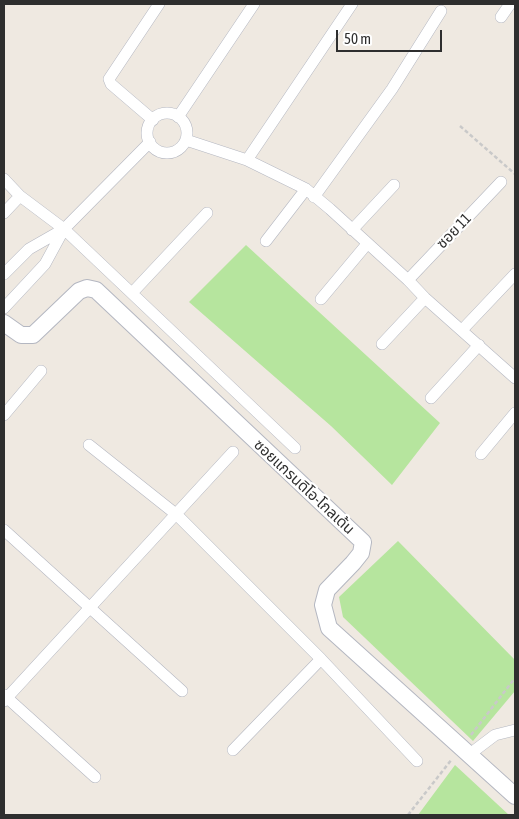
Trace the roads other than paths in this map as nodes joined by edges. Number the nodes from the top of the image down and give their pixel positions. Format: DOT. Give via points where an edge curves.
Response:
graph roads {
  1 [pos="159,4"];
  2 [pos="254,4"];
  3 [pos="352,4"];
  4 [pos="510,4"];
  5 [pos="441,11"];
  6 [pos="501,17"];
  7 [pos="178,117"];
  8 [pos="153,120"];
  9 [pos="186,140"];
  10 [pos="150,142"];
  11 [pos="247,160"];
  12 [pos="4,180"];
  13 [pos="501,182"];
  14 [pos="394,185"];
  15 [pos="310,193"];
  16 [pos="20,196"];
  17 [pos="4,213"];
  18 [pos="207,213"];
  19 [pos="64,229"];
  20 [pos="352,230"];
  21 [pos="266,241"];
  22 [pos="367,244"];
  23 [pos="4,274"];
  24 [pos="515,274"];
  25 [pos="408,280"];
  26 [pos="132,293"];
  27 [pos="425,298"];
  28 [pos="321,299"];
  29 [pos="4,308"];
  30 [pos="4,323"];
  31 [pos="462,330"];
  32 [pos="382,344"];
  33 [pos="479,345"];
  34 [pos="41,371"];
  35 [pos="515,378"];
  36 [pos="431,398"];
  37 [pos="515,413"];
  38 [pos="4,415"];
  39 [pos="89,445"];
  40 [pos="295,448"];
  41 [pos="233,452"];
  42 [pos="481,454"];
  43 [pos="177,515"];
  44 [pos="4,530"];
  45 [pos="89,608"];
  46 [pos="321,659"];
  47 [pos="182,691"];
  48 [pos="5,698"];
  49 [pos="515,730"];
  50 [pos="233,750"];
  51 [pos="470,754"];
  52 [pos="417,761"];
  53 [pos="95,777"];
  54 [pos="515,796"];
  1 -- 8 [label="street" via="109,79"];
  2 -- 7 [label="street"];
  3 -- 11 [label="street"];
  4 -- 6 [label="street"];
  5 -- 15 [label="street" via="392,89"];
  7 -- 8 [label="street" via="162,114"];
  7 -- 9 [label="street" via="185,124"];
  8 -- 10 [label="street" via="148,133"];
  9 -- 10 [label="street" via="180,148 168,153 156,149"];
  9 -- 11 [label="street"];
  10 -- 19 [label="street"];
  11 -- 15 [label="street"];
  12 -- 16 [label="street"];
  13 -- 25 [label="street, ซอย 11"];
  14 -- 20 [label="street"];
  15 -- 20 [label="street"];
  15 -- 21 [label="street"];
  16 -- 17 [label="street"];
  16 -- 19 [label="street"];
  18 -- 26 [label="street"];
  19 -- 23 [label="street" via="29,249"];
  19 -- 26 [label="street"];
  19 -- 29 [label="street" via="45,264"];
  20 -- 22 [label="street"];
  22 -- 25 [label="street"];
  22 -- 28 [label="street"];
  24 -- 31 [label="street"];
  25 -- 27 [label="street"];
  26 -- 40 [label="street"];
  27 -- 31 [label="street"];
  27 -- 32 [label="street"];
  30 -- 51 [label="street, ซอยแกรนดิโอ-โกลเด้น" via="21,335 33,336 79,291 87,288 96,290 362,542 361,553 327,590 323,605 329,628"];
  31 -- 33 [label="street"];
  33 -- 35 [label="street"];
  33 -- 36 [label="street"];
  34 -- 38 [label="street"];
  37 -- 42 [label="street"];
  39 -- 43 [label="street"];
  41 -- 43 [label="street"];
  43 -- 45 [label="street"];
  43 -- 46 [label="street"];
  44 -- 45 [label="street"];
  45 -- 47 [label="street"];
  45 -- 48 [label="street"];
  46 -- 50 [label="street"];
  46 -- 52 [label="street"];
  48 -- 53 [label="street"];
  49 -- 51 [label="street" via="495,735"];
  51 -- 54 [label="street, ซอยแกรนดิโอ-โกลเด้น"];
}
